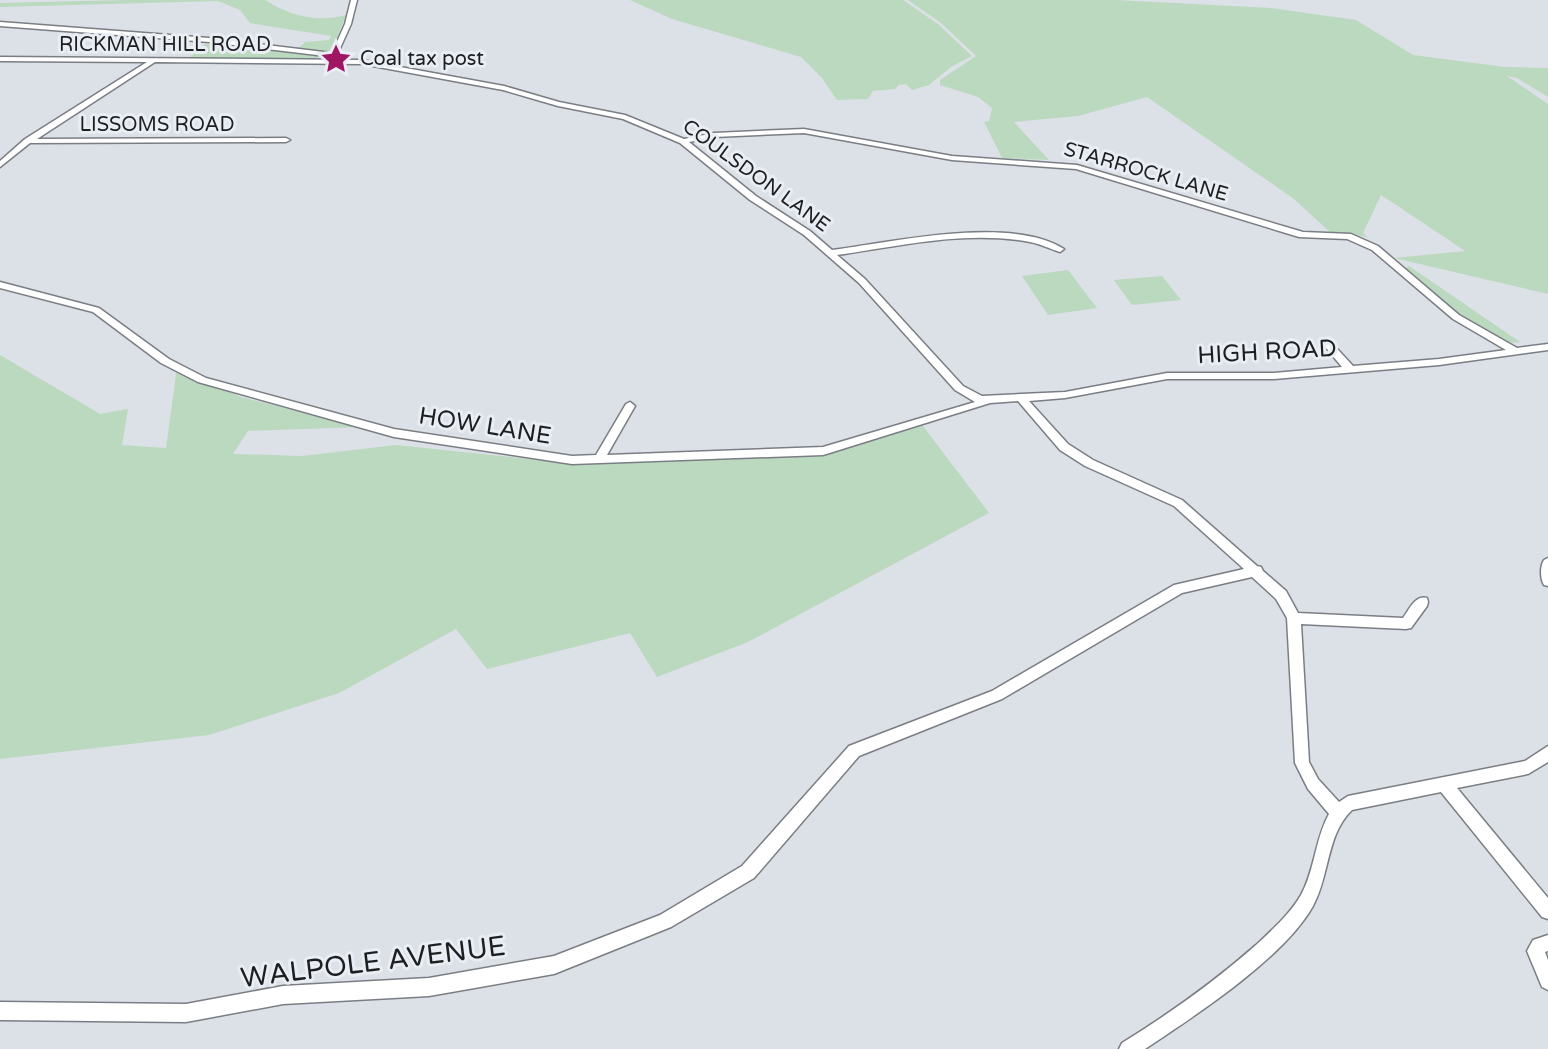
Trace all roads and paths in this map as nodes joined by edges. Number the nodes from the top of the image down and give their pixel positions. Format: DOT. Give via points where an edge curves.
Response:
graph roads {
  1 [pos="354,0"];
  2 [pos="0,24"];
  3 [pos="332,58"];
  4 [pos="0,59"];
  5 [pos="152,62"];
  6 [pos="286,140"];
  7 [pos="28,141"];
  8 [pos="683,141"];
  9 [pos="0,165"];
  10 [pos="1060,249"];
  11 [pos="830,253"];
  12 [pos="0,285"];
  13 [pos="1326,342"];
  14 [pos="1548,347"];
  15 [pos="1515,351"];
  16 [pos="1349,368"];
  17 [pos="1023,400"];
  18 [pos="988,402"];
  19 [pos="630,406"];
  20 [pos="599,459"];
  21 [pos="1548,563"];
  22 [pos="1257,571"];
  23 [pos="1548,581"];
  24 [pos="1422,602"];
  25 [pos="1294,618"];
  26 [pos="1548,753"];
  27 [pos="1444,784"];
  28 [pos="1337,811"];
  29 [pos="1548,911"];
  30 [pos="1548,943"];
  31 [pos="1548,981"];
  32 [pos="0,1011"];
  33 [pos="1128,1049"];
  1 -- 3 [label="street"];
  2 -- 3 [label="street" via="224,42"];
  3 -- 5 [label="street, RICKMAN HILL ROAD"];
  3 -- 8 [label="street, COULSDON LANE" via="504,88 625,117"];
  4 -- 5 [label="street, RICKMAN HILL ROAD"];
  5 -- 7 [label="street"];
  6 -- 7 [label="street, LISSOMS ROAD"];
  7 -- 9 [label="street"];
  8 -- 11 [label="street, COULSDON LANE"];
  8 -- 15 [label="street, STARROCK LANE" via="804,131 952,158 1077,167 1302,235 1348,236 1375,248 1456,317"];
  10 -- 11 [label="street" via="1005,233"];
  11 -- 18 [label="street, COULSDON LANE" via="959,388"];
  12 -- 20 [label="street, HOW LANE" via="96,310 165,361 215,384 394,433 572,460"];
  13 -- 16 [label="street"];
  14 -- 15 [label="street, HIGH ROAD"];
  15 -- 16 [label="street, HIGH ROAD"];
  16 -- 17 [label="street, HIGH ROAD" via="1274,376 1167,376"];
  17 -- 18 [label="street, HIGH ROAD"];
  17 -- 22 [label="street" via="1064,447 1178,503"];
  18 -- 20 [label="street, HOW LANE" via="823,451"];
  19 -- 20 [label="street"];
  21 -- 23 [label="street"];
  22 -- 25 [label="street" via="1281,595"];
  22 -- 32 [label="street, WALPOLE AVENUE" via="1179,589 997,695 854,751 748,872 665,921 554,965 429,987 283,995 186,1013"];
  24 -- 25 [label="street" via="1406,624"];
  25 -- 28 [label="street" via="1302,763"];
  26 -- 27 [label="street" via="1528,767"];
  27 -- 28 [label="street" via="1359,799"];
  27 -- 29 [label="street"];
  28 -- 33 [label="street" via="1314,885 1294,918 1214,990"];
  30 -- 31 [label="street" via="1536,951"];
}
